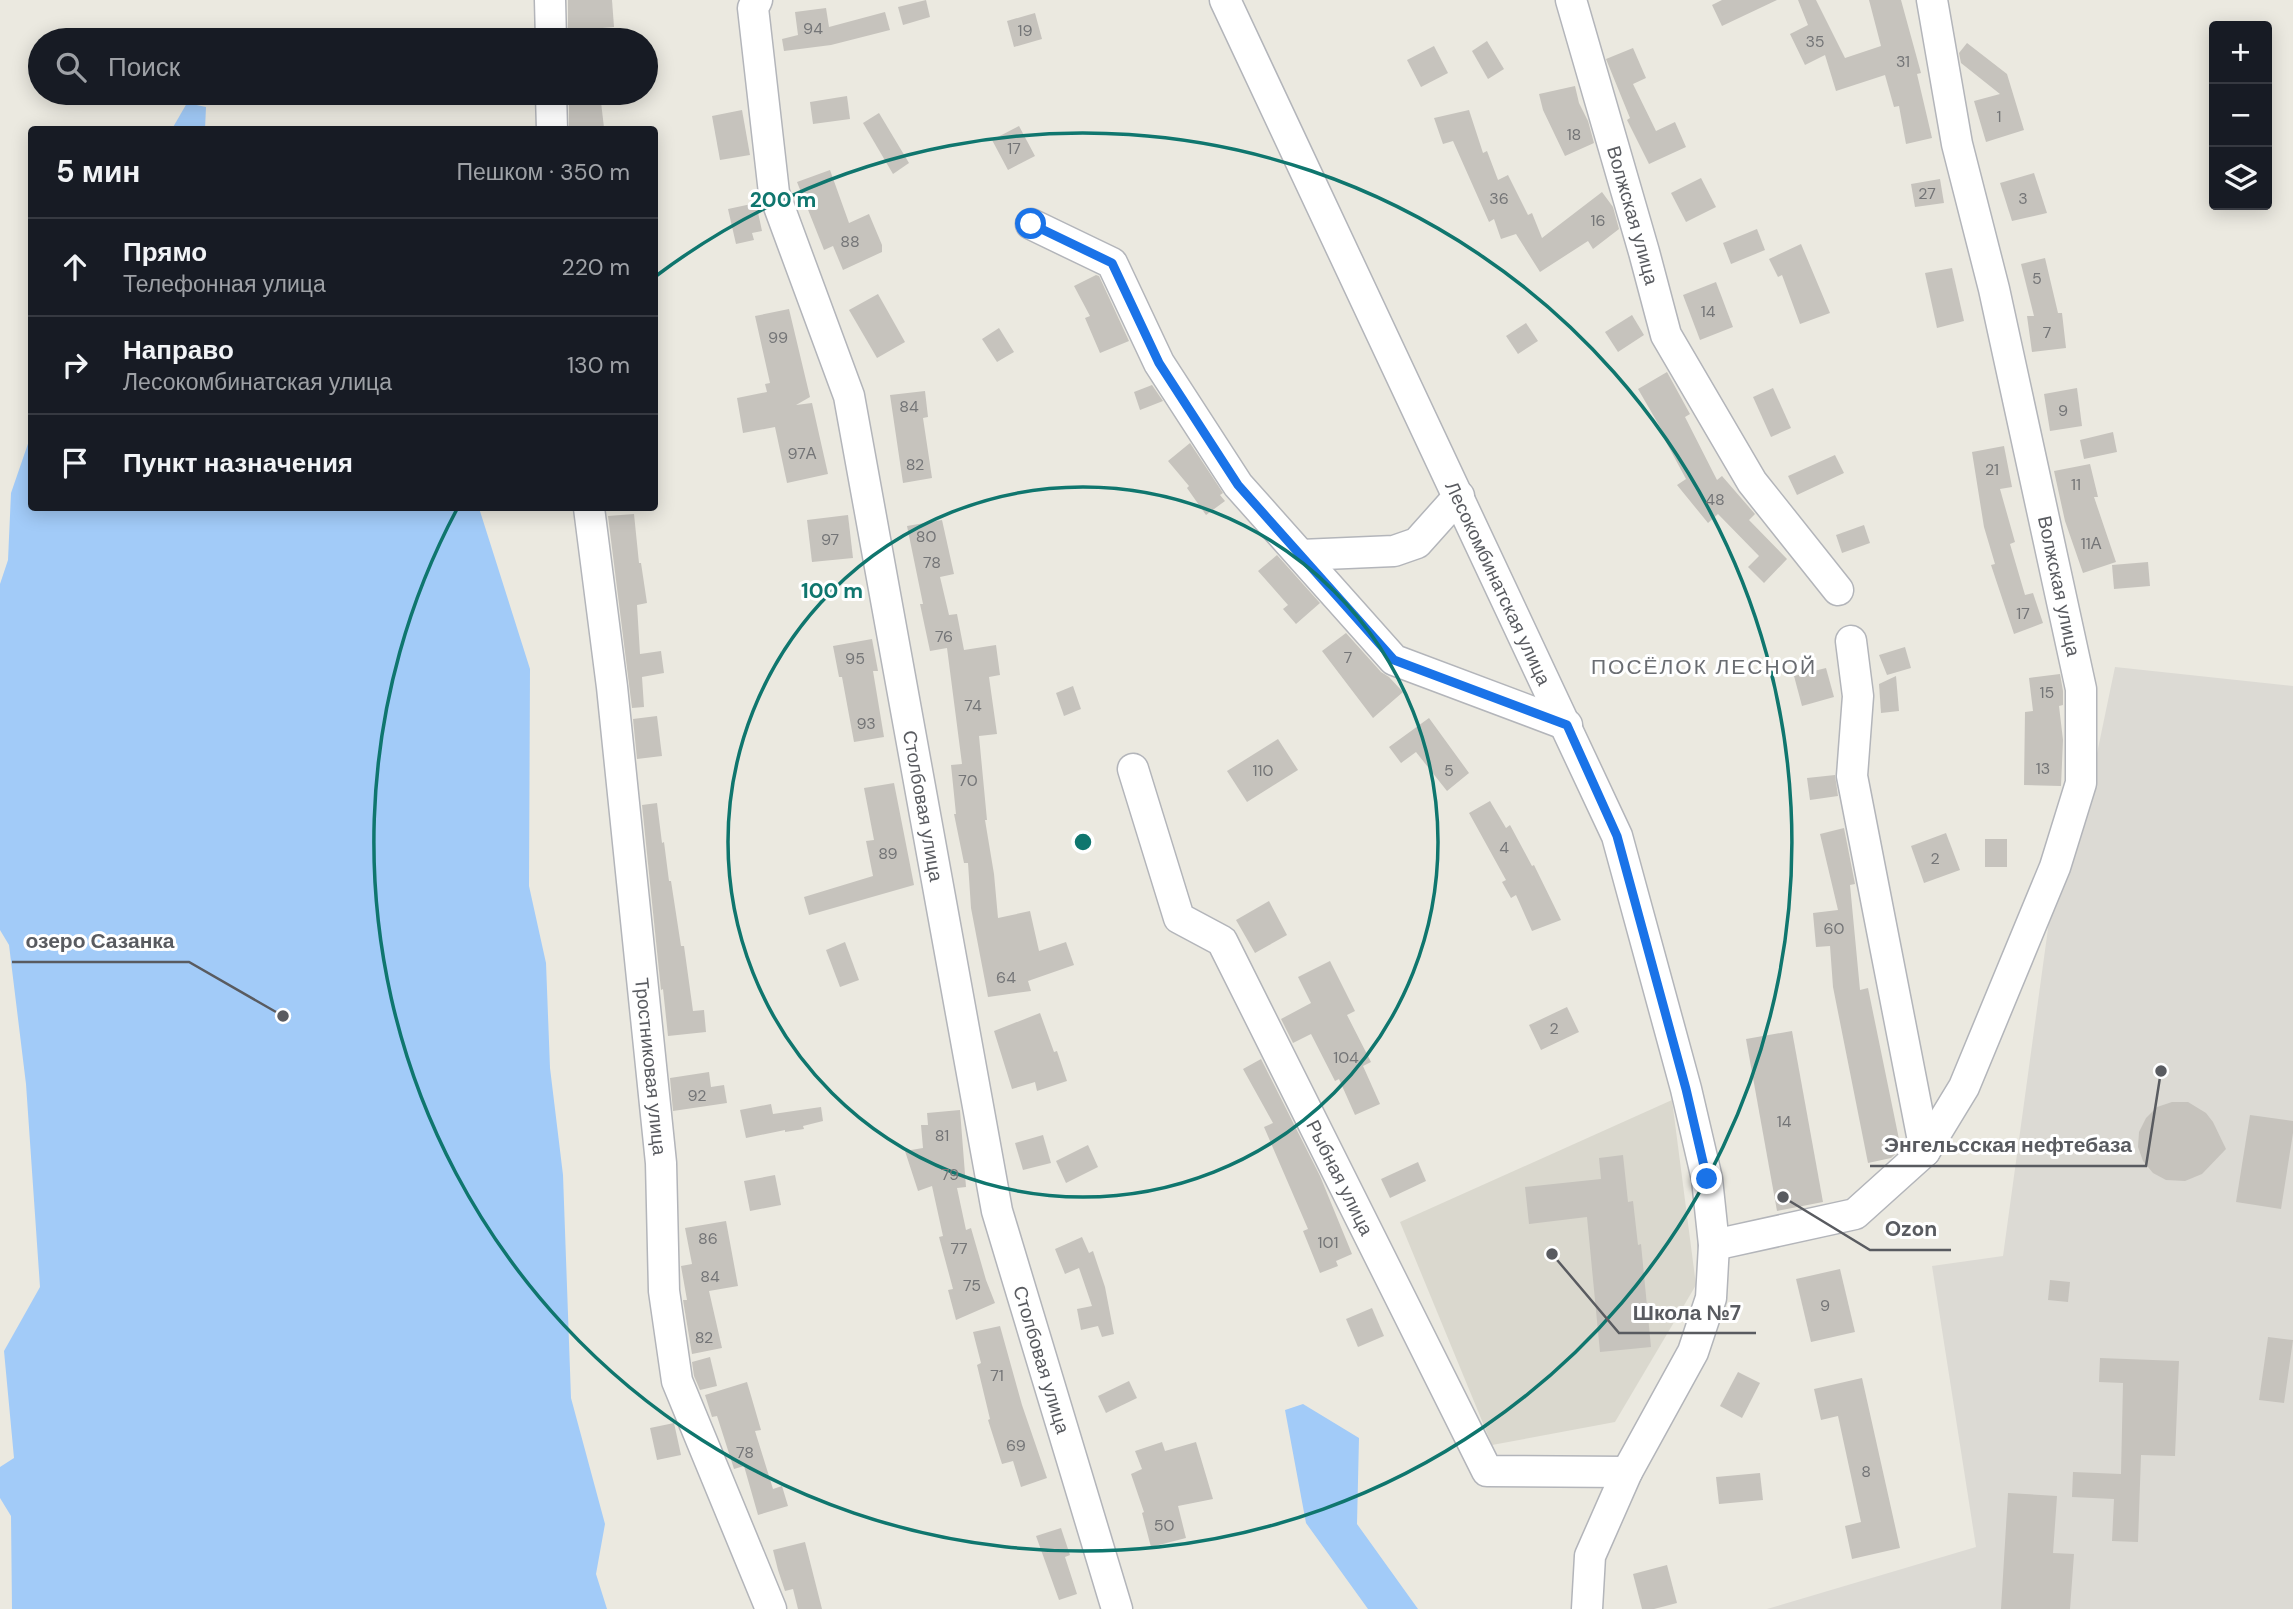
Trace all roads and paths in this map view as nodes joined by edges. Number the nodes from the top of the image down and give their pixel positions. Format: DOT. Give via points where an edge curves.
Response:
graph roads {
  1 [pos="550,0"];
  2 [pos="757,0"];
  3 [pos="1225,0"];
  4 [pos="1571,0"];
  5 [pos="1931,0"];
  6 [pos="551,28"];
  7 [pos="551,105"];
  8 [pos="552,126"];
  9 [pos="1031,224"];
  10 [pos="1459,496"];
  11 [pos="589,511"];
  12 [pos="1301,555"];
  13 [pos="1838,590"];
  14 [pos="1851,641"];
  15 [pos="1567,725"];
  16 [pos="1133,769"];
  17 [pos="1925,1151"];
  18 [pos="1714,1245"];
  19 [pos="1627,1472"];
  20 [pos="771,1609"];
  21 [pos="1117,1609"];
  22 [pos="1587,1609"];
  1 -- 6 [label="street"];
  2 -- 21 [label="street, Столбовая улица" via="754,8 774,193 849,396 997,1211"];
  3 -- 10 [label="street, Лесокомбинатская улица"];
  4 -- 13 [label="street, Волжская улица" via="1666,335 1752,482"];
  5 -- 17 [label="street, Волжская улица" via="1957,144 1994,289 2081,689 2081,783 2055,867 1964,1087"];
  7 -- 8 [label="street"];
  9 -- 12 [label="street" via="1112,263 1159,363 1238,485"];
  10 -- 12 [label="street" via="1417,542 1394,551"];
  10 -- 15 [label="street, Лесокомбинатская улица"];
  11 -- 20 [label="street, Тростниковая улица" via="661,1163 664,1292 677,1381"];
  12 -- 15 [label="street" via="1394,660"];
  14 -- 17 [label="street" via="1858,696 1852,776"];
  15 -- 18 [label="street, Лесокомбинатская улица" via="1617,836 1689,1102 1707,1179"];
  16 -- 19 [label="street, Рыбная улица" via="1179,918 1222,941 1487,1471"];
  17 -- 18 [label="street, Волжская улица" via="1854,1214"];
  18 -- 19 [label="street, Лесокомбинатская улица" via="1711,1298 1693,1352"];
  19 -- 22 [label="street" via="1590,1556"];
}
